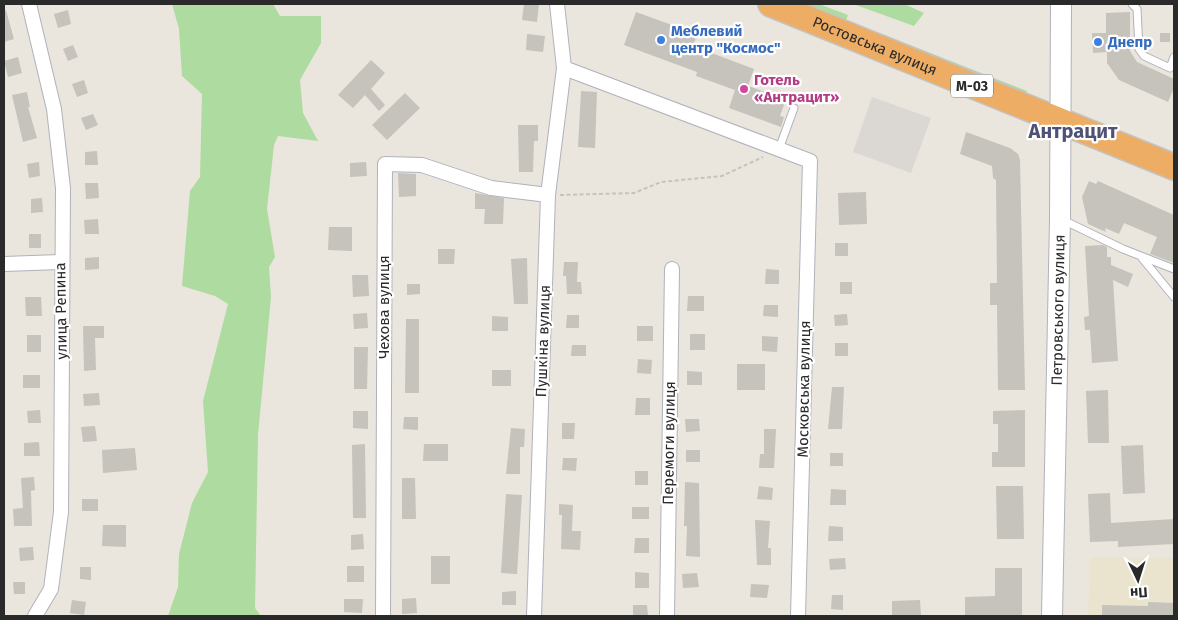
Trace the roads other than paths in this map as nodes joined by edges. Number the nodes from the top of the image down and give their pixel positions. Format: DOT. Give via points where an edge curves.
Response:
graph roads {
  1 [pos="29,4"];
  2 [pos="557,4"];
  3 [pos="771,4"];
  4 [pos="1061,4"];
  5 [pos="1132,4"];
  6 [pos="1174,57"];
  7 [pos="564,68"];
  8 [pos="794,108"];
  9 [pos="1060,122"];
  10 [pos="779,149"];
  11 [pos="1174,167"];
  12 [pos="548,195"];
  13 [pos="1060,219"];
  14 [pos="1140,256"];
  15 [pos="60,262"];
  16 [pos="4,264"];
  17 [pos="672,269"];
  18 [pos="1174,269"];
  19 [pos="1174,297"];
  20 [pos="35,616"];
  21 [pos="383,616"];
  22 [pos="534,616"];
  23 [pos="667,616"];
  24 [pos="798,616"];
  25 [pos="1052,616"];
  1 -- 15 [label="street, улица Репина" via="54,109 62,188"];
  2 -- 7 [label="street, Пушкіна вулиця"];
  3 -- 9 [label="highway, Ростовська вулиця / М-03"];
  4 -- 9 [label="main road, Петровського вулиця"];
  5 -- 6 [label="lane" via="1137,9 1139,49 1144,56 1170,68"];
  7 -- 10 [label="street"];
  7 -- 12 [label="street, Пушкіна вулиця"];
  8 -- 10 [label="lane"];
  9 -- 11 [label="highway, Ростовська вулиця / М-03"];
  9 -- 13 [label="main road, Петровського вулиця"];
  10 -- 24 [label="street, Московська вулиця" via="810,161"];
  12 -- 21 [label="street, Чехова вулиця" via="491,188 422,165 385,164"];
  12 -- 22 [label="street, Пушкіна вулиця"];
  13 -- 14 [label="lane"];
  13 -- 25 [label="main road, Петровського вулиця"];
  14 -- 18 [label="lane"];
  14 -- 19 [label="lane"];
  15 -- 16 [label="street"];
  15 -- 20 [label="street, улица Репина" via="61,512 51,589"];
  17 -- 23 [label="street, Перемоги вулиця"];
}
